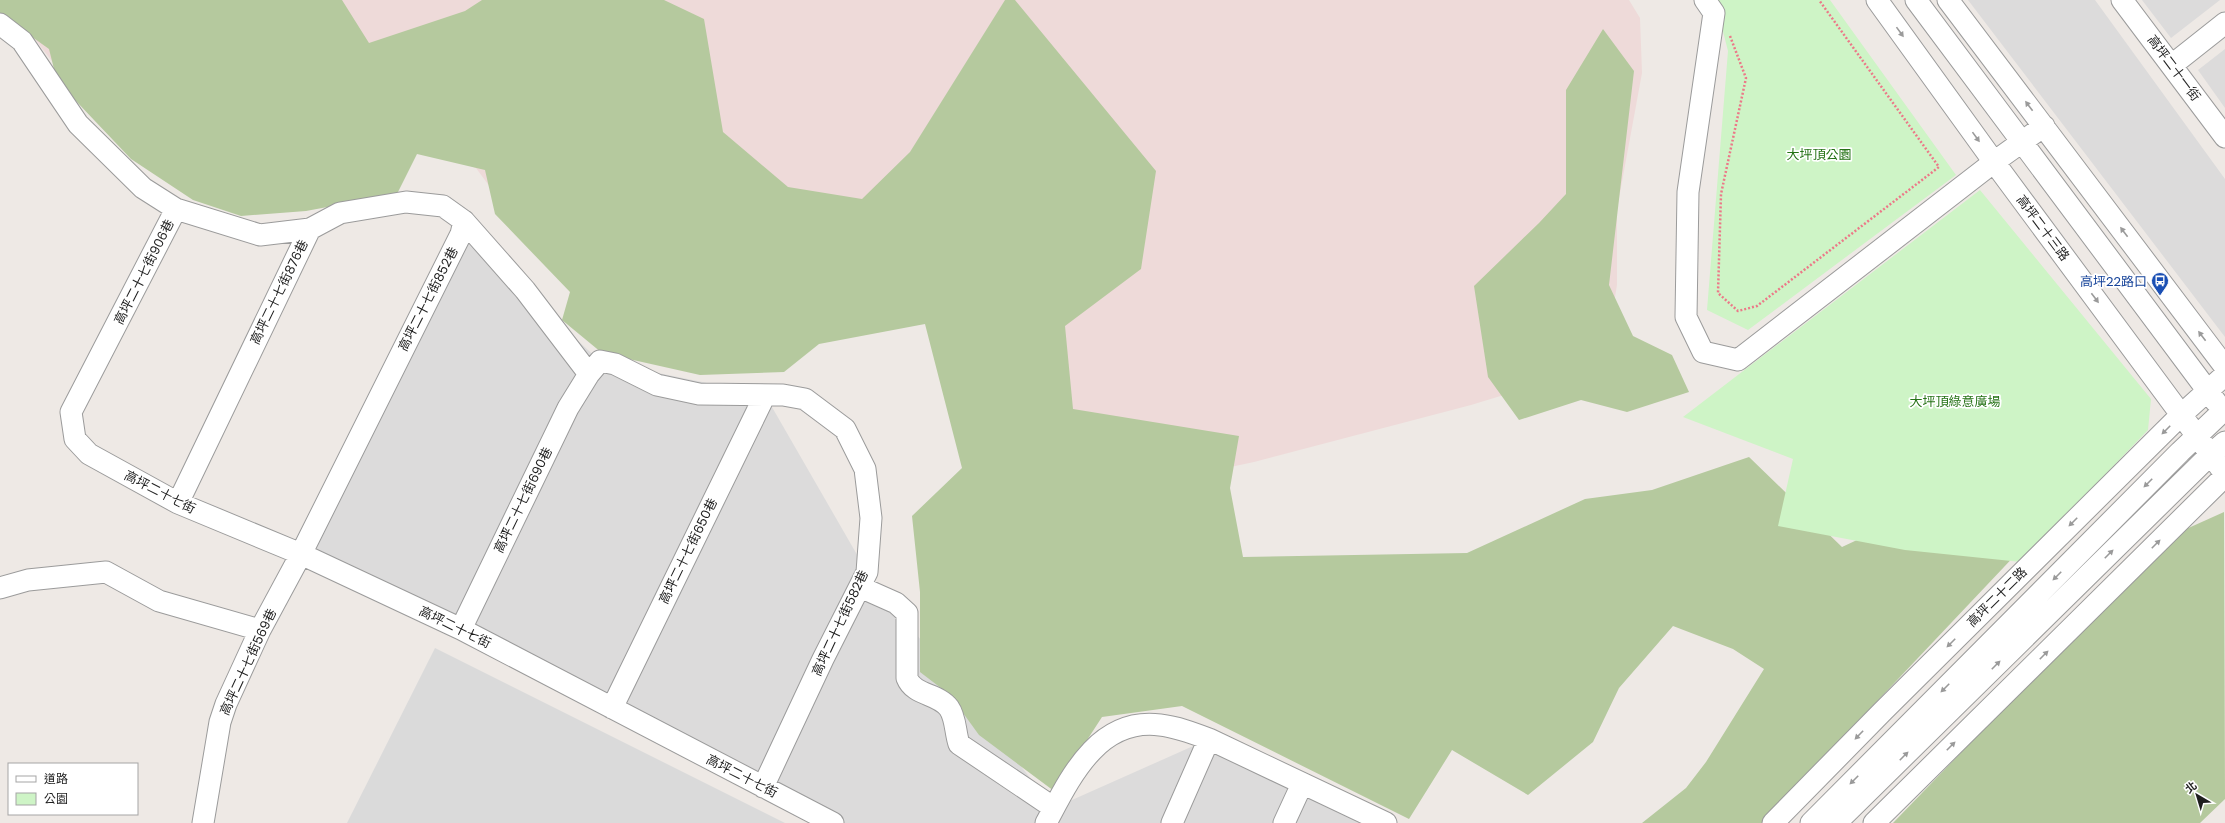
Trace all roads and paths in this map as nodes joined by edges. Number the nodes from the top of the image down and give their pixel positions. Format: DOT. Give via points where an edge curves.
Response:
graph roads {
  1 [pos="1705,0"];
  2 [pos="1819,0"];
  3 [pos="1877,0"];
  4 [pos="1916,0"];
  5 [pos="1948,0"];
  6 [pos="2122,0"];
  7 [pos="2225,23"];
  8 [pos="0,24"];
  9 [pos="1727,28"];
  10 [pos="2172,65"];
  11 [pos="2044,126"];
  12 [pos="2225,137"];
  13 [pos="2023,141"];
  14 [pos="1994,162"];
  15 [pos="176,209"];
  16 [pos="464,221"];
  17 [pos="310,229"];
  18 [pos="2225,367"];
  19 [pos="589,374"];
  20 [pos="2225,375"];
  21 [pos="2208,391"];
  22 [pos="765,395"];
  23 [pos="2224,411"];
  24 [pos="2181,415"];
  25 [pos="2196,436"];
  26 [pos="75,439"];
  27 [pos="2217,448"];
  28 [pos="2225,475"];
  29 [pos="178,503"];
  30 [pos="301,554"];
  31 [pos="860,587"];
  32 [pos="0,588"];
  33 [pos="461,629"];
  34 [pos="260,630"];
  35 [pos="612,708"];
  36 [pos="1209,739"];
  37 [pos="1302,784"];
  38 [pos="763,787"];
  39 [pos="1050,815"];
  40 [pos="203,823"];
  41 [pos="832,823"];
  42 [pos="1172,823"];
  43 [pos="1284,823"];
  44 [pos="1386,823"];
  45 [pos="1773,823"];
  46 [pos="1811,823"];
  47 [pos="1836,823"];
  48 [pos="1874,823"];
  1 -- 14 [label="street" via="1714,13 1688,192 1686,317 1703,352 1738,360"];
  2 -- 9 [label="path" via="1938,166 1757,306 1738,311 1718,293 1721,194 1746,78"];
  3 -- 14 [label="street, 高坪二十三路, one-way"];
  4 -- 13 [label="street"];
  11 -- 5 [label="street, one-way"];
  6 -- 10 [label="street, 高坪二十一街"];
  7 -- 10 [label="street"];
  8 -- 15 [label="street" via="22,41 78,124 143,188"];
  10 -- 12 [label="street, 高坪二十一街"];
  11 -- 13 [label="street"];
  18 -- 11 [label="street, one-way"];
  13 -- 14 [label="street"];
  13 -- 21 [label="street"];
  14 -- 24 [label="street, 高坪二十三路, one-way"];
  15 -- 17 [label="street, 高坪二十七街906巷" via="260,235"];
  15 -- 26 [label="street, 高坪二十七街906巷" via="71,412"];
  16 -- 17 [label="street, 高坪二十七街876巷" via="443,206 406,202 340,213"];
  16 -- 19 [label="street" via="525,290"];
  16 -- 30 [label="street, 高坪二十七街852巷" via="461,234"];
  17 -- 29 [label="street, 高坪二十七街876巷"];
  19 -- 22 [label="street" via="600,361 615,364 658,385 699,394"];
  19 -- 33 [label="street, 高坪二十七街690巷" via="568,408"];
  20 -- 21 [label="street, 高坪二十二路"];
  21 -- 23 [label="street"];
  21 -- 24 [label="street, 高坪二十二路"];
  22 -- 31 [label="street, 高坪二十七街582巷" via="805,399 845,429 865,469 871,518 867,572"];
  22 -- 35 [label="street, 高坪二十七街650巷"];
  23 -- 25 [label="street, 高坪二十二路"];
  24 -- 25 [label="street, 高坪二十三路"];
  24 -- 45 [label="street, 高坪二十二路, one-way" via="1883,710"];
  25 -- 27 [label="street, 高坪二十三路"];
  25 -- 46 [label="street, 高坪二十二路, one-way"];
  26 -- 29 [label="street, 高坪二十七街" via="89,454"];
  27 -- 28 [label="street, 高坪二十三路"];
  47 -- 27 [label="street, one-way"];
  48 -- 28 [label="street, one-way"];
  29 -- 30 [label="street, 高坪二十七街"];
  30 -- 33 [label="street, 高坪二十七街"];
  30 -- 34 [label="street, 高坪二十七街569巷"];
  31 -- 38 [label="street, 高坪二十七街582巷"];
  31 -- 39 [label="street" via="896,603 907,613 907,678 910,686 948,706 953,715 959,744"];
  32 -- 34 [label="street" via="28,580 106,572 159,601"];
  33 -- 35 [label="street, 高坪二十七街"];
  34 -- 40 [label="street, 高坪二十七街569巷" via="220,722"];
  35 -- 38 [label="street, 高坪二十七街"];
  36 -- 37 [label="street"];
  36 -- 39 [label="street" via="1184,730 1158,725 1130,727 1109,736 1081,762"];
  36 -- 42 [label="street"];
  37 -- 43 [label="street"];
  37 -- 44 [label="street"];
  38 -- 41 [label="street, 高坪二十七街"];
}
